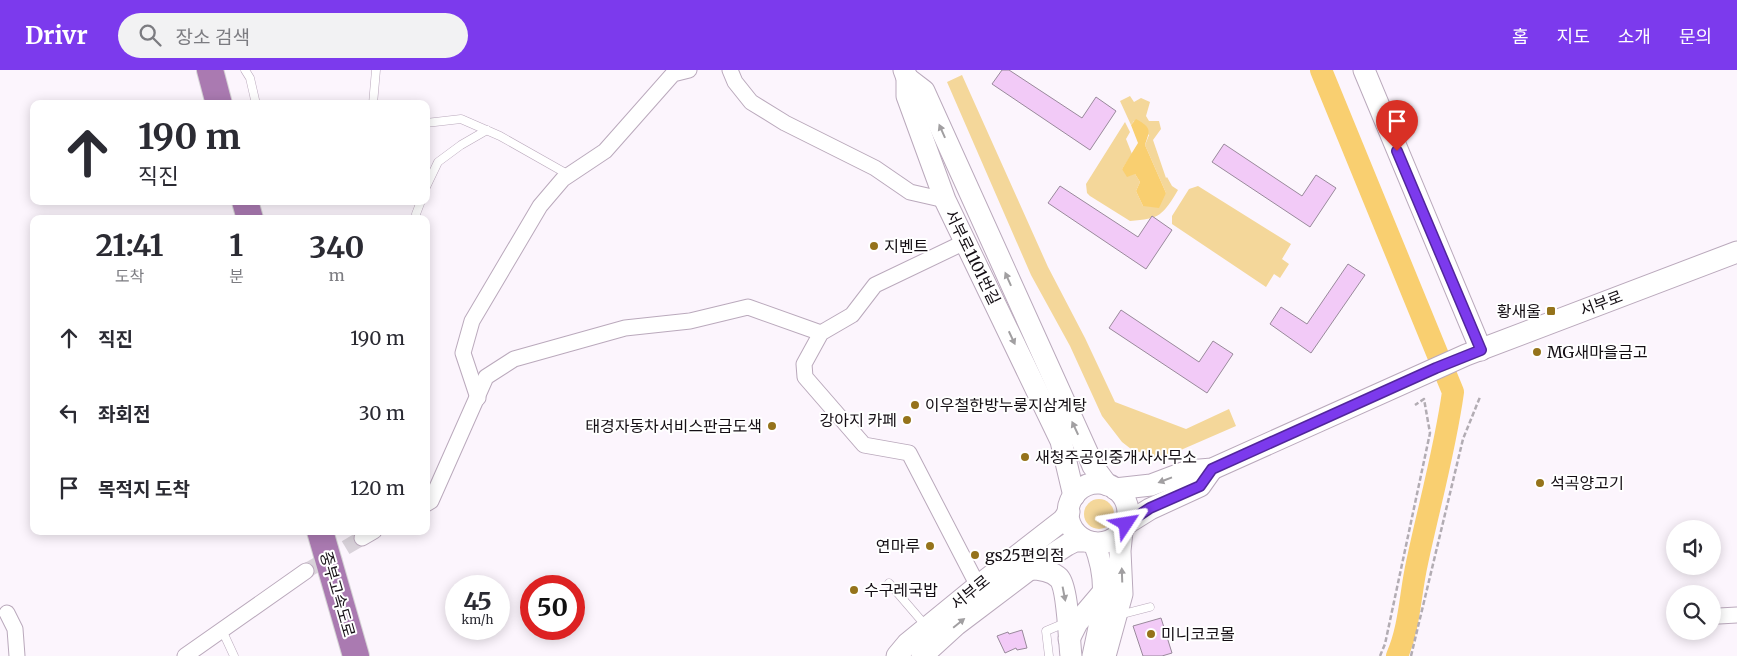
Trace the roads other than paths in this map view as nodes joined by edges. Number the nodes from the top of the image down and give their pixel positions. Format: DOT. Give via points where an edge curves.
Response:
graph roads {
  1 [pos="245,70"];
  2 [pos="376,70"];
  3 [pos="689,70"];
  4 [pos="730,70"];
  5 [pos="1364,70"];
  6 [pos="905,74"];
  7 [pos="255,100"];
  8 [pos="373,100"];
  9 [pos="430,122"];
  10 [pos="487,130"];
  11 [pos="569,175"];
  12 [pos="430,179"];
  13 [pos="945,200"];
  14 [pos="966,240"];
  15 [pos="1737,252"];
  16 [pos="821,333"];
  17 [pos="1474,352"];
  18 [pos="478,398"];
  19 [pos="1212,469"];
  20 [pos="1111,487"];
  21 [pos="430,502"];
  22 [pos="1071,504"];
  23 [pos="1124,528"];
  24 [pos="321,535"];
  25 [pos="358,535"];
  26 [pos="1090,542"];
  27 [pos="1029,569"];
  28 [pos="306,571"];
  29 [pos="889,583"];
  30 [pos="978,586"];
  31 [pos="1105,589"];
  32 [pos="1150,607"];
  33 [pos="7,613"];
  34 [pos="1737,614"];
  35 [pos="1117,615"];
  36 [pos="1721,616"];
  37 [pos="928,628"];
  38 [pos="222,630"];
  39 [pos="1069,639"];
  40 [pos="17,656"];
  41 [pos="185,656"];
  42 [pos="234,656"];
  43 [pos="356,656"];
  44 [pos="375,656"];
  45 [pos="897,656"];
  46 [pos="922,656"];
  47 [pos="1049,656"];
  48 [pos="1093,656"];
  49 [pos="1105,656"];
  1 -- 7 [label="lane"];
  2 -- 8 [label="lane"];
  3 -- 11 [label="street" via="673,74 605,150"];
  4 -- 13 [label="street, 서부로1101번길" via="751,102 785,123 875,168 910,192"];
  5 -- 17 [label="street"];
  6 -- 13 [label="street" via="907,96"];
  20 -- 6 [label="street, one-way" via="1093,466 924,91"];
  9 -- 10 [label="lane" via="461,119"];
  10 -- 11 [label="lane"];
  10 -- 12 [label="lane" via="438,162"];
  11 -- 18 [label="street" via="540,206 472,320 463,354"];
  13 -- 14 [label="street, 서부로1101번길"];
  14 -- 16 [label="street" via="875,286 852,315"];
  14 -- 22 [label="street, 서부로1101번길, one-way" via="1061,441"];
  15 -- 17 [label="street, 서부로"];
  16 -- 18 [label="street" via="748,307 690,321 626,328 514,359 486,377"];
  16 -- 30 [label="street" via="804,364 805,377 864,445 909,453"];
  17 -- 19 [label="street, 서부로"];
  18 -- 21 [label="street"];
  19 -- 20 [label="street, one-way" via="1188,471 1151,485"];
  19 -- 23 [label="street" via="1200,486 1150,508"];
  20 -- 22 [label="street" via="1091,484 1083,488"];
  20 -- 23 [label="street" via="1121,494 1128,508"];
  22 -- 26 [label="street" via="1070,523"];
  22 -- 30 [label="street, 서부로" via="1063,520"];
  23 -- 26 [label="street" via="1110,541"];
  35 -- 23 [label="street, one-way" via="1122,594 1120,551"];
  24 -- 43 [label="highway, 중부고속도로"];
  25 -- 44 [label="highway, 중부고속도로"];
  26 -- 27 [label="street, 서부로" via="1075,541"];
  26 -- 31 [label="street" via="1102,564"];
  27 -- 39 [label="street, one-way" via="1044,570 1059,578 1065,591"];
  46 -- 27 [label="street, 서부로, one-way" via="956,625"];
  28 -- 38 [label="street"];
  29 -- 37 [label="lane"];
  30 -- 37 [label="street, 서부로"];
  31 -- 39 [label="street" via="1077,623"];
  31 -- 48 [label="street"];
  32 -- 35 [label="lane"];
  33 -- 40 [label="street" via="15,629"];
  34 -- 36 [label="street"];
  35 -- 49 [label="street"];
  37 -- 45 [label="street, 서부로"];
  38 -- 41 [label="street"];
  38 -- 42 [label="lane"];
  39 -- 47 [label="lane" via="1046,632"];
}
